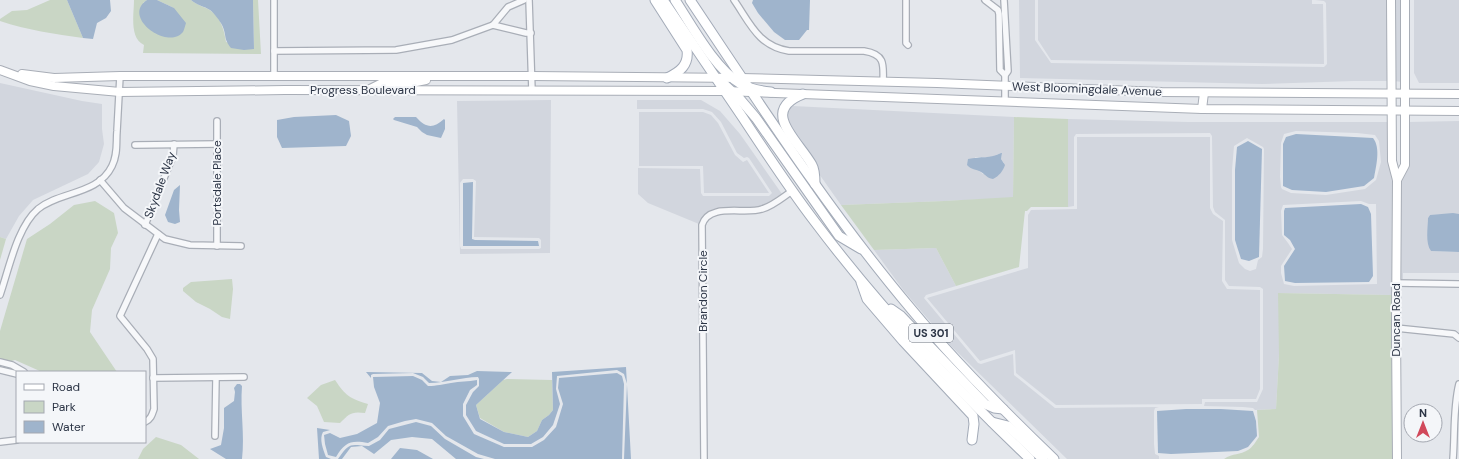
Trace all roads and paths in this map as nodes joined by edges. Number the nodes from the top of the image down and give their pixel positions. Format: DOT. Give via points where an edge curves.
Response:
graph roads {
  1 [pos="274,0"];
  2 [pos="524,0"];
  3 [pos="529,0"];
  4 [pos="655,0"];
  5 [pos="663,0"];
  6 [pos="675,0"];
  7 [pos="690,0"];
  8 [pos="734,0"];
  9 [pos="906,0"];
  10 [pos="985,0"];
  11 [pos="1004,0"];
  12 [pos="1391,0"];
  13 [pos="1405,0"];
  14 [pos="493,25"];
  15 [pos="531,33"];
  16 [pos="908,45"];
  17 [pos="274,51"];
  18 [pos="2,70"];
  19 [pos="1005,75"];
  20 [pos="120,76"];
  21 [pos="274,76"];
  22 [pos="506,76"];
  23 [pos="532,76"];
  24 [pos="667,78"];
  25 [pos="716,78"];
  26 [pos="737,78"];
  27 [pos="883,82"];
  28 [pos="1005,86"];
  29 [pos="749,89"];
  30 [pos="285,90"];
  31 [pos="369,90"];
  32 [pos="532,91"];
  33 [pos="728,91"];
  34 [pos="120,92"];
  35 [pos="771,92"];
  36 [pos="1204,93"];
  37 [pos="803,94"];
  38 [pos="1391,94"];
  39 [pos="1406,94"];
  40 [pos="1459,94"];
  41 [pos="1005,102"];
  42 [pos="1202,109"];
  43 [pos="1459,110"];
  44 [pos="1391,111"];
  45 [pos="1405,111"];
  46 [pos="217,121"];
  47 [pos="174,144"];
  48 [pos="217,144"];
  49 [pos="135,145"];
  50 [pos="100,180"];
  51 [pos="1397,180"];
  52 [pos="815,185"];
  53 [pos="792,191"];
  54 [pos="145,225"];
  55 [pos="158,234"];
  56 [pos="217,246"];
  57 [pos="241,246"];
  58 [pos="865,252"];
  59 [pos="859,277"];
  60 [pos="1396,283"];
  61 [pos="1459,284"];
  62 [pos="0,295"];
  63 [pos="881,304"];
  64 [pos="1396,328"];
  65 [pos="1459,338"];
  66 [pos="2,362"];
  67 [pos="1,370"];
  68 [pos="22,371"];
  69 [pos="16,374"];
  70 [pos="244,377"];
  71 [pos="153,378"];
  72 [pos="216,378"];
  73 [pos="1459,384"];
  74 [pos="1003,409"];
  75 [pos="146,421"];
  76 [pos="990,421"];
  77 [pos="215,436"];
  78 [pos="16,440"];
  79 [pos="972,440"];
  80 [pos="0,442"];
  81 [pos="704,459"];
  82 [pos="1030,459"];
  83 [pos="1043,459"];
  84 [pos="1054,459"];
  85 [pos="1397,459"];
  86 [pos="1453,459"];
  1 -- 17 [label="street"];
  2 -- 14 [label="street" via="508,7"];
  3 -- 15 [label="street"];
  4 -- 24 [label="main road" via="687,50 686,64"];
  5 -- 25 [label="main road, US 301"];
  6 -- 26 [label="main road" via="713,56"];
  7 -- 26 [label="main road"];
  8 -- 27 [label="street" via="758,36 766,43 789,51 872,52 882,62"];
  9 -- 16 [label="street"];
  10 -- 19 [label="street" via="998,10 1000,70"];
  11 -- 19 [label="street" via="1008,71"];
  12 -- 38 [label="main road, Duncan Road"];
  13 -- 39 [label="main road, Duncan Road"];
  14 -- 15 [label="street"];
  14 -- 17 [label="street" via="452,40 396,50"];
  15 -- 23 [label="street"];
  17 -- 21 [label="street"];
  18 -- 20 [label="main road, Progress Boulevard" via="54,78"];
  18 -- 34 [label="main road, Progress Boulevard" via="30,81 54,86"];
  19 -- 28 [label="street"];
  20 -- 21 [label="main road, Progress Boulevard"];
  20 -- 34 [label="street"];
  21 -- 22 [label="main road, Progress Boulevard"];
  21 -- 30 [label="main road" via="279,86"];
  22 -- 23 [label="main road, Progress Boulevard"];
  22 -- 31 [label="main road" via="498,80 382,83"];
  23 -- 24 [label="main road, Progress Boulevard"];
  23 -- 32 [label="street"];
  24 -- 25 [label="main road, Progress Boulevard"];
  25 -- 26 [label="main road, West Bloomingdale Avenue"];
  25 -- 33 [label="main road, US 301"];
  26 -- 27 [label="main road, West Bloomingdale Avenue"];
  26 -- 29 [label="main road"];
  27 -- 28 [label="main road, West Bloomingdale Avenue"];
  28 -- 36 [label="main road, West Bloomingdale Avenue"];
  28 -- 41 [label="street"];
  29 -- 33 [label="main road"];
  29 -- 35 [label="main road"];
  29 -- 52 [label="main road, US 301"];
  30 -- 31 [label="main road, Progress Boulevard"];
  30 -- 34 [label="main road, Progress Boulevard"];
  31 -- 32 [label="main road, Progress Boulevard"];
  32 -- 33 [label="main road, Progress Boulevard"];
  33 -- 53 [label="main road, US 301"];
  33 -- 58 [label="main road" via="756,118 839,236"];
  34 -- 50 [label="street" via="117,154 112,167"];
  35 -- 37 [label="main road, West Bloomingdale Avenue"];
  36 -- 38 [label="main road, West Bloomingdale Avenue"];
  36 -- 42 [label="main road"];
  37 -- 41 [label="main road, West Bloomingdale Avenue"];
  37 -- 52 [label="main road" via="788,102 782,115 785,125 813,167"];
  38 -- 39 [label="main road, West Bloomingdale Avenue"];
  38 -- 44 [label="main road, Duncan Road"];
  39 -- 40 [label="main road, West Bloomingdale Avenue"];
  39 -- 45 [label="main road, Duncan Road"];
  41 -- 42 [label="main road, West Bloomingdale Avenue"];
  42 -- 44 [label="main road, West Bloomingdale Avenue"];
  43 -- 45 [label="main road, West Bloomingdale Avenue"];
  44 -- 45 [label="main road, West Bloomingdale Avenue"];
  44 -- 51 [label="main road, Duncan Road" via="1392,161"];
  45 -- 51 [label="main road, Duncan Road" via="1405,165"];
  46 -- 48 [label="street, Portsdale Place"];
  47 -- 48 [label="street"];
  47 -- 49 [label="street"];
  47 -- 54 [label="street, Skydale Way" via="173,156"];
  48 -- 56 [label="street, Portsdale Place"];
  50 -- 54 [label="street" via="124,208"];
  50 -- 62 [label="street" via="87,189 47,203 33,214 18,240"];
  51 -- 60 [label="main road, Duncan Road"];
  52 -- 58 [label="main road, US 301"];
  53 -- 59 [label="main road, US 301"];
  53 -- 81 [label="street, Brandon Circle" via="762,210 715,212 703,221"];
  54 -- 55 [label="street"];
  55 -- 56 [label="street" via="165,239 190,245"];
  55 -- 71 [label="street" via="120,316 153,359"];
  56 -- 57 [label="street"];
  58 -- 74 [label="main road, US 301" via="935,336"];
  59 -- 63 [label="main road, US 301"];
  59 -- 79 [label="main road" via="867,299 973,416"];
  60 -- 61 [label="street"];
  60 -- 64 [label="main road, Duncan Road"];
  63 -- 74 [label="main road" via="901,316 985,404"];
  63 -- 76 [label="main road, US 301"];
  64 -- 65 [label="street" via="1454,334"];
  64 -- 85 [label="main road, Duncan Road"];
  66 -- 67 [label="street"];
  66 -- 68 [label="street"];
  67 -- 69 [label="street"];
  70 -- 72 [label="street"];
  71 -- 72 [label="street"];
  71 -- 75 [label="street" via="154,409 152,416"];
  72 -- 77 [label="street"];
  73 -- 86 [label="street" via="1455,401"];
  74 -- 84 [label="main road, US 301"];
  76 -- 82 [label="main road, US 301"];
  76 -- 83 [label="main road" via="1008,426"];
  78 -- 80 [label="street"];
}
